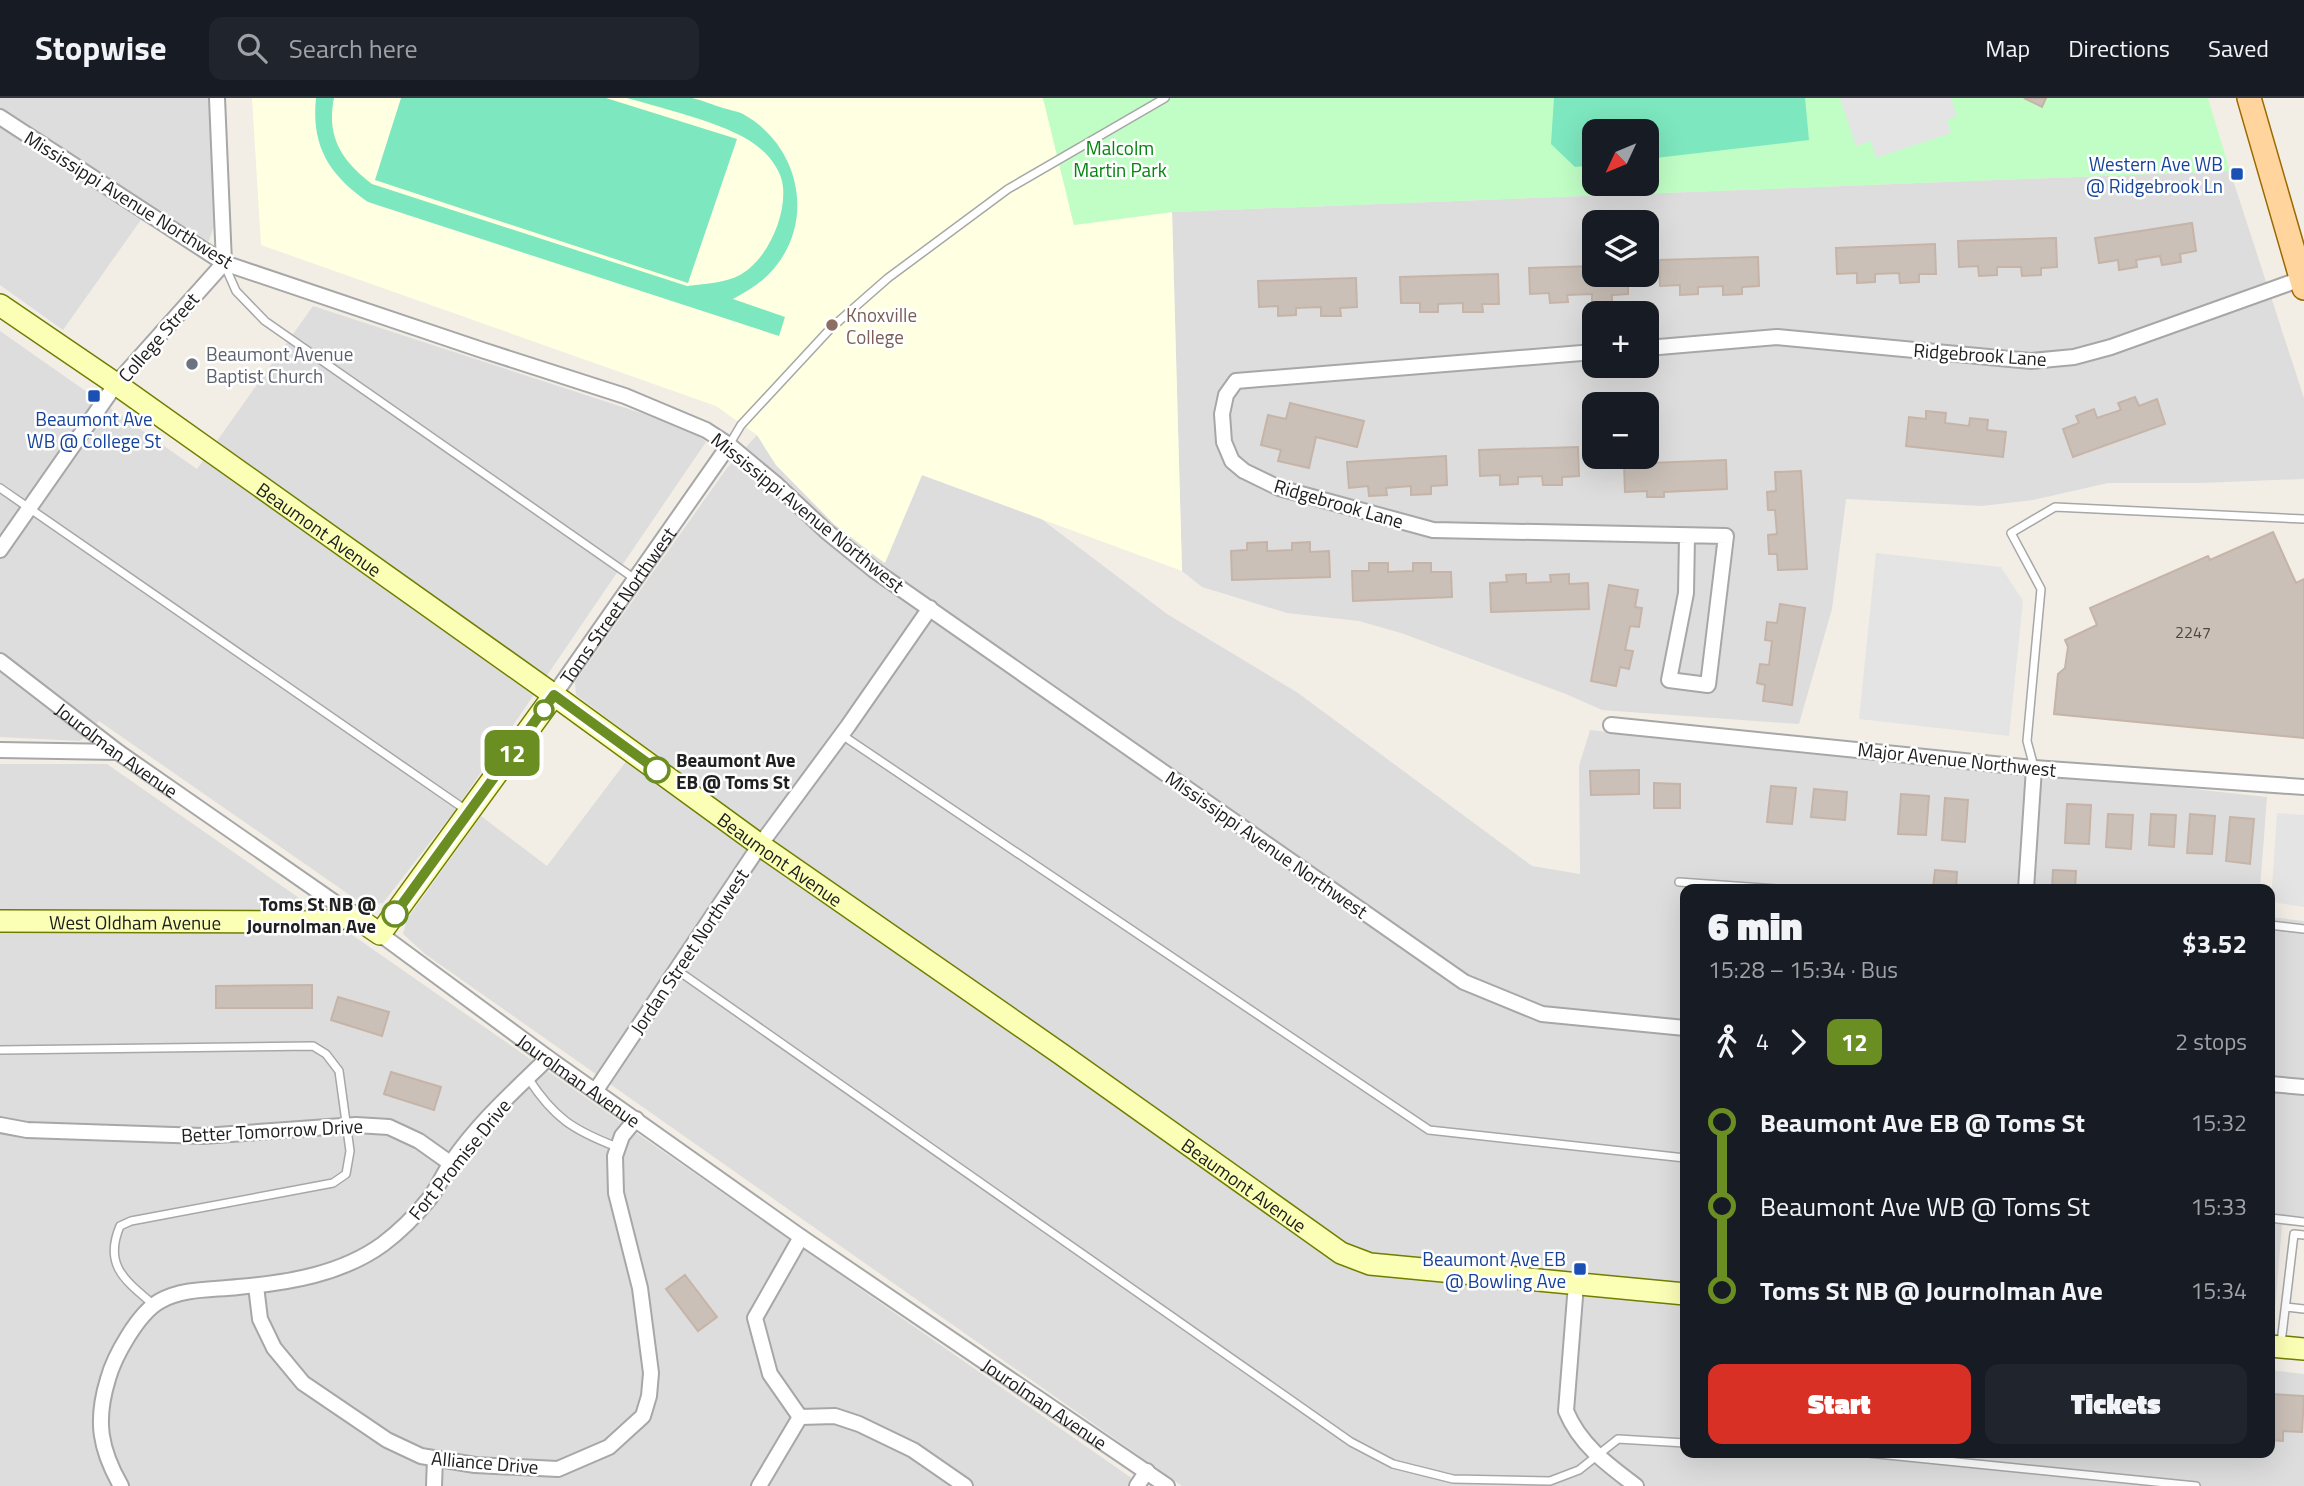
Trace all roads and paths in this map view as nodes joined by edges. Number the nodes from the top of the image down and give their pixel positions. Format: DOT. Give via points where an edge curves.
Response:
graph roads {
  1 [pos="217,98"];
  2 [pos="1165,98"];
  3 [pos="2249,98"];
  4 [pos="0,117"];
  5 [pos="224,263"];
  6 [pos="2302,283"];
  7 [pos="0,306"];
  8 [pos="1659,347"];
  9 [pos="1582,353"];
  10 [pos="116,384"];
  11 [pos="729,445"];
  12 [pos="0,488"];
  13 [pos="30,508"];
  14 [pos="2304,519"];
  15 [pos="1687,536"];
  16 [pos="0,550"];
  17 [pos="635,580"];
  18 [pos="930,608"];
  19 [pos="0,661"];
  20 [pos="554,695"];
  21 [pos="1611,724"];
  22 [pos="841,735"];
  23 [pos="0,750"];
  24 [pos="118,752"];
  25 [pos="2034,768"];
  26 [pos="2304,787"];
  27 [pos="469,812"];
  28 [pos="760,845"];
  29 [pos="1679,881"];
  30 [pos="1716,884"];
  31 [pos="2026,884"];
  32 [pos="354,916"];
  33 [pos="0,921"];
  34 [pos="2275,926"];
  35 [pos="2304,929"];
  36 [pos="380,934"];
  37 [pos="677,970"];
  38 [pos="1680,1028"];
  39 [pos="0,1050"];
  40 [pos="548,1058"];
  41 [pos="528,1078"];
  42 [pos="2275,1084"];
  43 [pos="2304,1087"];
  44 [pos="596,1090"];
  45 [pos="636,1119"];
  46 [pos="0,1125"];
  47 [pos="346,1125"];
  48 [pos="618,1147"];
  49 [pos="1680,1157"];
  50 [pos="450,1163"];
  51 [pos="2275,1219"];
  52 [pos="2304,1222"];
  53 [pos="2304,1235"];
  54 [pos="801,1237"];
  55 [pos="1576,1284"];
  56 [pos="256,1286"];
  57 [pos="1680,1294"];
  58 [pos="154,1306"];
  59 [pos="2286,1307"];
  60 [pos="2304,1309"];
  61 [pos="2275,1347"];
  62 [pos="2304,1349"];
  63 [pos="800,1417"];
  64 [pos="1680,1443"];
  65 [pos="1597,1455"];
  66 [pos="435,1458"];
  67 [pos="1918,1458"];
  68 [pos="1147,1471"];
  69 [pos="121,1486"];
  70 [pos="434,1486"];
  71 [pos="759,1486"];
  72 [pos="965,1486"];
  73 [pos="1137,1486"];
  74 [pos="1167,1486"];
  75 [pos="1636,1486"];
  76 [pos="2196,1486"];
  1 -- 5 [label="street"];
  2 -- 11 [label="lane" via="1008,188 888,278 831,328 741,425"];
  3 -- 6 [label="main road"];
  4 -- 5 [label="street, Mississippi Avenue Northwest"];
  5 -- 10 [label="street, College Street"];
  5 -- 11 [label="street, Mississippi Avenue Northwest" via="625,396 706,430"];
  5 -- 17 [label="lane" via="236,290 265,321"];
  6 -- 8 [label="street, Ridgebrook Lane" via="2111,347 2063,358 2031,361 1777,337"];
  7 -- 10 [label="street, Beaumont Avenue"];
  9 -- 15 [label="street, Ridgebrook Lane" via="1236,381 1226,395 1222,414 1224,442 1232,461 1279,488 1433,530"];
  10 -- 13 [label="street, College Street"];
  10 -- 20 [label="street, Beaumont Avenue"];
  11 -- 17 [label="street, Toms Street Northwest"];
  11 -- 18 [label="street, Mississippi Avenue Northwest" via="874,570"];
  12 -- 13 [label="lane"];
  13 -- 16 [label="street, College Street"];
  13 -- 27 [label="lane"];
  14 -- 25 [label="lane" via="2055,508 2011,534 2041,589 2027,741"];
  15 -- 15 [label="street, Ridgebrook Lane" via="1686,593 1669,680 1708,685 1726,536"];
  17 -- 20 [label="street, Toms Street Northwest"];
  18 -- 22 [label="street, Jordan Street Northwest"];
  18 -- 38 [label="street, Mississippi Avenue Northwest" via="1464,982 1542,1014"];
  19 -- 24 [label="street, Jourolman Avenue"];
  20 -- 27 [label="street, Toms Street Northwest"];
  20 -- 28 [label="street, Beaumont Avenue"];
  21 -- 25 [label="street, Major Avenue Northwest"];
  22 -- 28 [label="street, Jordan Street Northwest"];
  22 -- 49 [label="lane" via="1429,1130"];
  23 -- 24 [label="street"];
  24 -- 32 [label="street, Jourolman Avenue"];
  25 -- 26 [label="street, Major Avenue Northwest"];
  25 -- 31 [label="street"];
  27 -- 36 [label="street, Toms Street Northwest"];
  28 -- 37 [label="street, Jordan Street Northwest"];
  28 -- 55 [label="street, Beaumont Avenue" via="1341,1253 1370,1264"];
  29 -- 30 [label="lane"];
  32 -- 33 [label="street, West Oldham Avenue" via="323,922"];
  32 -- 36 [label="street, Jourolman Avenue"];
  34 -- 35 [label="lane"];
  36 -- 40 [label="street, Jourolman Avenue"];
  37 -- 44 [label="street, Jordan Street Northwest"];
  37 -- 65 [label="lane" via="1361,1447 1392,1464 1453,1479 1550,1481 1579,1470"];
  39 -- 47 [label="lane" via="313,1046 339,1071"];
  40 -- 41 [label="street, Fort Promise Drive"];
  40 -- 44 [label="street, Jourolman Avenue"];
  41 -- 48 [label="lane" via="545,1104 566,1122"];
  41 -- 50 [label="street, Fort Promise Drive"];
  42 -- 43 [label="street"];
  44 -- 45 [label="street, Jourolman Avenue"];
  45 -- 48 [label="street, Alliance Drive"];
  45 -- 54 [label="street, Jourolman Avenue"];
  46 -- 47 [label="street, Better Tomorrow Drive" via="27,1130 203,1136"];
  47 -- 50 [label="street, Better Tomorrow Drive" via="389,1127"];
  47 -- 58 [label="lane" via="350,1151 346,1174 333,1183 120,1226 113,1242 114,1261"];
  48 -- 66 [label="street, Alliance Drive" via="615,1193 640,1288 651,1373 643,1416 609,1447 558,1469"];
  50 -- 56 [label="street, Fort Promise Drive" via="430,1198 385,1243 355,1262"];
  51 -- 52 [label="lane"];
  53 -- 59 [label="lane" via="2294,1234"];
  54 -- 63 [label="street" via="755,1318 770,1374"];
  54 -- 68 [label="street, Jourolman Avenue"];
  55 -- 57 [label="street, Beaumont Avenue"];
  55 -- 65 [label="street" via="1566,1411 1573,1429"];
  56 -- 58 [label="street, Fort Promise Drive" via="183,1292"];
  56 -- 66 [label="street, Alliance Drive" via="264,1329 303,1383 387,1440"];
  58 -- 69 [label="street, Fort Promise Drive" via="120,1349 103,1393 100,1429 107,1462"];
  59 -- 60 [label="lane"];
  59 -- 61 [label="lane"];
  61 -- 62 [label="street"];
  63 -- 71 [label="street"];
  63 -- 72 [label="street" via="835,1416 859,1424 913,1450"];
  64 -- 65 [label="lane" via="1618,1439"];
  65 -- 75 [label="street"];
  66 -- 70 [label="street"];
  67 -- 76 [label="lane"];
  68 -- 73 [label="street"];
  68 -- 74 [label="street, Jourolman Avenue"];
}
